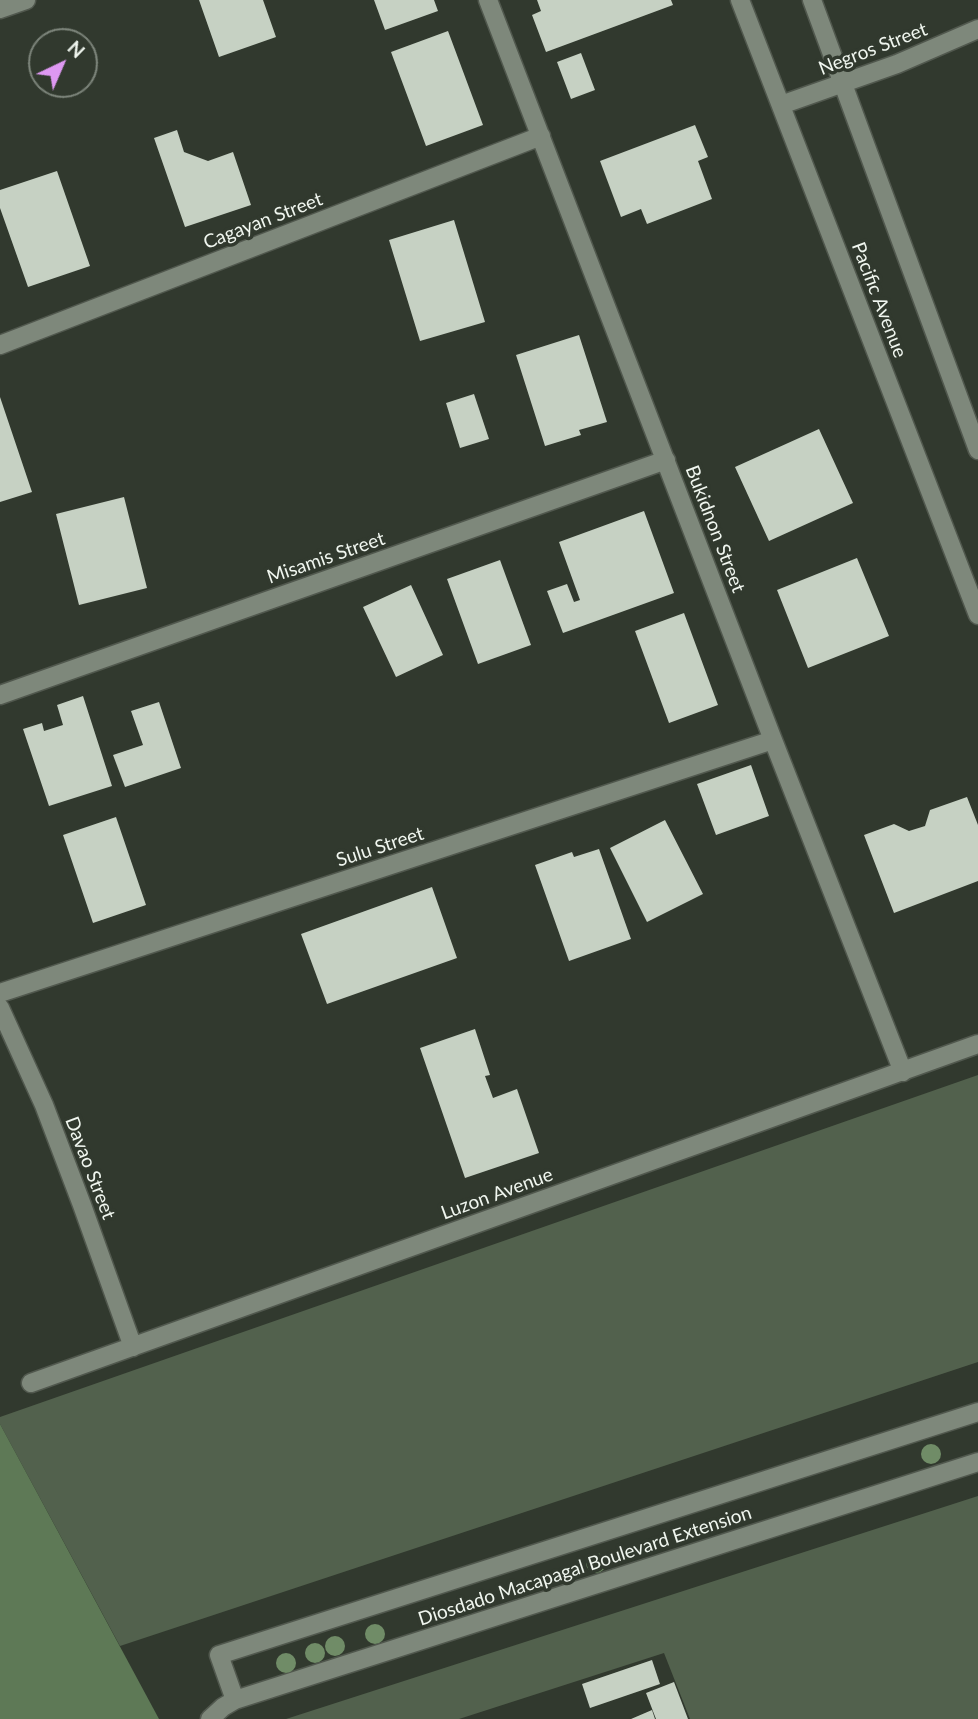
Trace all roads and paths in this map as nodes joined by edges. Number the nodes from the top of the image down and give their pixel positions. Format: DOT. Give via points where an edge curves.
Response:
graph roads {
  1 [pos="26,0"];
  2 [pos="488,0"];
  3 [pos="740,0"];
  4 [pos="812,0"];
  5 [pos="0,9"];
  6 [pos="978,29"];
  7 [pos="842,84"];
  8 [pos="781,105"];
  9 [pos="541,136"];
  10 [pos="0,345"];
  11 [pos="978,450"];
  12 [pos="666,460"];
  13 [pos="978,615"];
  14 [pos="0,695"];
  15 [pos="773,740"];
  16 [pos="0,993"];
  17 [pos="0,1008"];
  18 [pos="978,1044"];
  19 [pos="903,1072"];
  20 [pos="133,1347"];
  21 [pos="31,1384"];
  22 [pos="978,1412"];
  23 [pos="978,1462"];
  24 [pos="235,1700"];
  25 [pos="210,1719"];
  1 -- 5 [label="street"];
  2 -- 9 [label="street, Bukidnon Street"];
  3 -- 8 [label="street, Pacific Avenue"];
  4 -- 7 [label="street, Pacific Avenue"];
  6 -- 7 [label="street, Negros Street"];
  7 -- 8 [label="street, Negros Street"];
  7 -- 11 [label="street, Pacific Avenue"];
  8 -- 13 [label="street, Pacific Avenue"];
  9 -- 10 [label="street, Cagayan Street"];
  9 -- 12 [label="street, Bukidnon Street"];
  12 -- 14 [label="street, Misamis Street"];
  12 -- 15 [label="street, Bukidnon Street"];
  15 -- 16 [label="street, Sulu Street"];
  15 -- 19 [label="street, Bukidnon Street"];
  17 -- 20 [label="street, Davao Street" via="53,1130"];
  18 -- 19 [label="street, Luzon Avenue"];
  19 -- 20 [label="street, Luzon Avenue"];
  20 -- 21 [label="street, Luzon Avenue"];
  22 -- 24 [label="street, Diosdado Macapagal Boulevard Extension" via="219,1655"];
  23 -- 24 [label="street, Diosdado Macapagal Boulevard Extension"];
  24 -- 25 [label="street, Diosdado Macapagal Boulevard Extension"];
}
